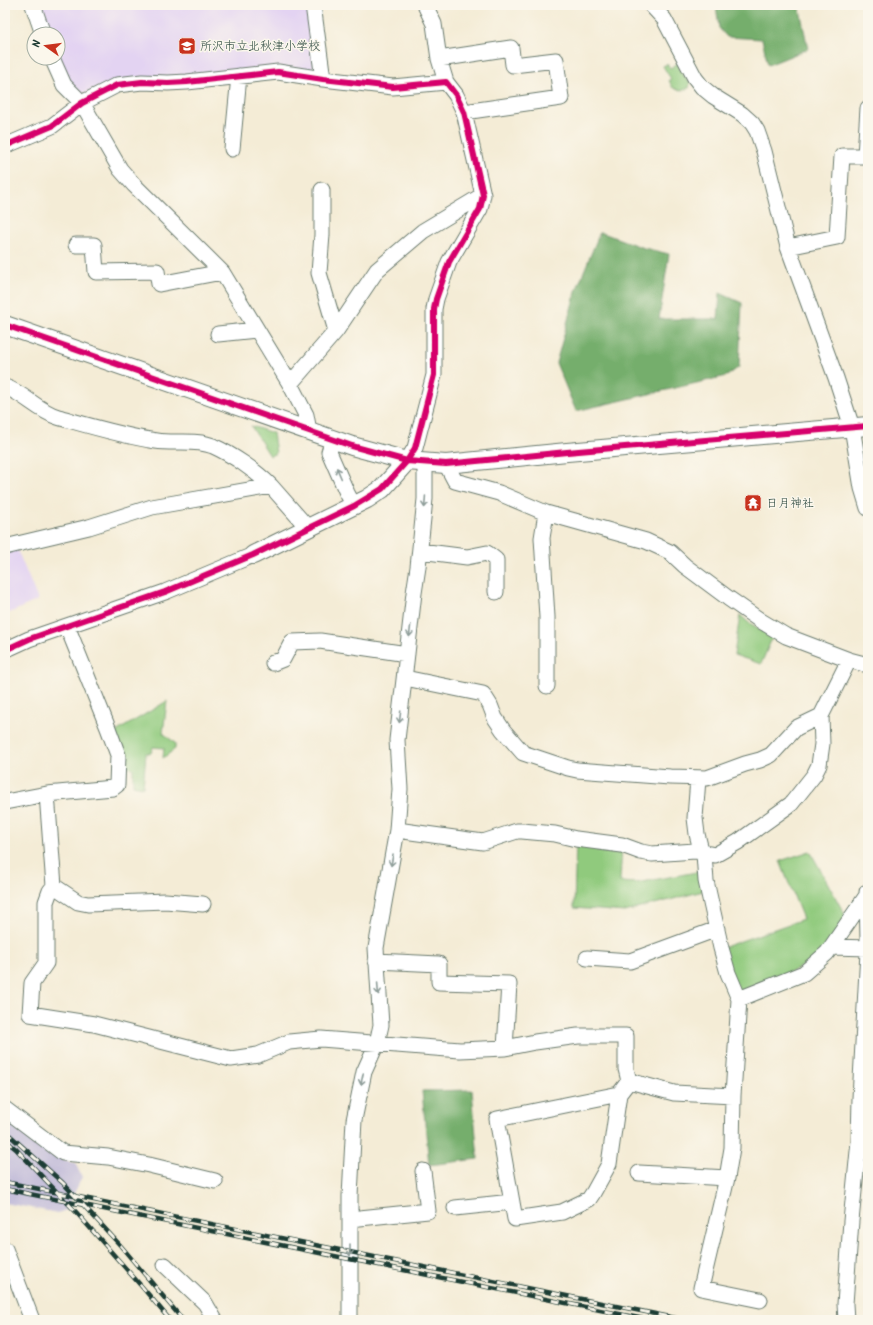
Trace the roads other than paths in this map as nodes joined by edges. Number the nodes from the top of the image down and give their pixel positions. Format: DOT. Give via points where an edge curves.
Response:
graph roads {
  1 [pos="32,5"];
  2 [pos="313,5"];
  3 [pos="425,5"];
  4 [pos="652,5"];
  5 [pos="39,26"];
  6 [pos="439,59"];
  7 [pos="56,66"];
  8 [pos="239,76"];
  9 [pos="323,79"];
  10 [pos="446,82"];
  11 [pos="82,103"];
  12 [pos="868,108"];
  13 [pos="464,112"];
  14 [pos="5,146"];
  15 [pos="232,149"];
  16 [pos="867,156"];
  17 [pos="322,190"];
  18 [pos="483,195"];
  19 [pos="76,245"];
  20 [pos="788,247"];
  21 [pos="222,272"];
  22 [pos="5,325"];
  23 [pos="256,330"];
  24 [pos="336,331"];
  25 [pos="218,334"];
  26 [pos="290,384"];
  27 [pos="5,387"];
  28 [pos="860,427"];
  29 [pos="309,431"];
  30 [pos="333,439"];
  31 [pos="407,461"];
  32 [pos="425,463"];
  33 [pos="446,464"];
  34 [pos="271,486"];
  35 [pos="354,506"];
  36 [pos="868,508"];
  37 [pos="546,513"];
  38 [pos="308,528"];
  39 [pos="5,547"];
  40 [pos="420,551"];
  41 [pos="253,555"];
  42 [pos="496,592"];
  43 [pos="66,626"];
  44 [pos="5,650"];
  45 [pos="407,654"];
  46 [pos="849,660"];
  47 [pos="273,663"];
  48 [pos="868,665"];
  49 [pos="405,678"];
  50 [pos="547,686"];
  51 [pos="821,716"];
  52 [pos="698,779"];
  53 [pos="47,794"];
  54 [pos="5,802"];
  55 [pos="397,830"];
  56 [pos="704,854"];
  57 [pos="54,886"];
  58 [pos="867,890"];
  59 [pos="203,904"];
  60 [pos="717,929"];
  61 [pos="868,940"];
  62 [pos="832,946"];
  63 [pos="868,948"];
  64 [pos="868,952"];
  65 [pos="587,958"];
  66 [pos="376,961"];
  67 [pos="739,999"];
  68 [pos="377,1043"];
  69 [pos="505,1048"];
  70 [pos="629,1081"];
  71 [pos="619,1094"];
  72 [pos="733,1096"];
  73 [pos="864,1098"];
  74 [pos="5,1109"];
  75 [pos="864,1147"];
  76 [pos="423,1171"];
  77 [pos="639,1173"];
  78 [pos="727,1178"];
  79 [pos="215,1181"];
  80 [pos="512,1202"];
  81 [pos="455,1208"];
  82 [pos="350,1219"];
  83 [pos="5,1249"];
  84 [pos="165,1265"];
  85 [pos="760,1300"];
  86 [pos="32,1320"];
  87 [pos="215,1320"];
  88 [pos="350,1320"];
  89 [pos="846,1320"];
  1 -- 5 [label="street"];
  2 -- 9 [label="street"];
  3 -- 6 [label="street" via="434,24"];
  4 -- 20 [label="street" via="664,19 702,87 742,114 757,131"];
  6 -- 10 [label="street"];
  6 -- 13 [label="street" via="511,48 513,65 556,60 562,98"];
  7 -- 11 [label="street" via="64,84"];
  8 -- 9 [label="street" via="278,72"];
  8 -- 11 [label="street" via="187,82 117,85"];
  8 -- 15 [label="street"];
  9 -- 10 [label="street" via="393,87"];
  10 -- 13 [label="street"];
  11 -- 14 [label="street" via="52,126"];
  11 -- 21 [label="street" via="120,169"];
  12 -- 16 [label="street"];
  13 -- 18 [label="street"];
  16 -- 20 [label="street" via="842,156 837,237"];
  17 -- 24 [label="street" via="319,273"];
  18 -- 24 [label="street" via="423,231 377,270"];
  18 -- 31 [label="street" via="480,209 449,262 436,299 434,375 415,448"];
  19 -- 21 [label="street" via="94,245 96,272 157,271 159,284"];
  20 -- 28 [label="street" via="836,378"];
  21 -- 23 [label="street"];
  22 -- 29 [label="street"];
  23 -- 25 [label="street"];
  23 -- 26 [label="street"];
  24 -- 26 [label="street"];
  26 -- 29 [label="street" via="306,415"];
  27 -- 34 [label="street" via="56,416 130,436 213,446 255,472"];
  28 -- 33 [label="street"];
  28 -- 36 [label="street" via="862,488"];
  29 -- 30 [label="street"];
  30 -- 31 [label="street"];
  35 -- 30 [label="street, one-way" via="329,452"];
  31 -- 32 [label="street"];
  31 -- 35 [label="street" via="382,489"];
  32 -- 33 [label="street"];
  32 -- 40 [label="street, one-way" via="425,499"];
  33 -- 37 [label="street" via="455,481 500,493"];
  34 -- 38 [label="street"];
  34 -- 39 [label="street" via="152,507 89,527"];
  35 -- 38 [label="street"];
  37 -- 46 [label="street" via="657,545 670,552 685,566 761,621 786,636"];
  37 -- 50 [label="street" via="542,538 547,616"];
  38 -- 41 [label="street"];
  40 -- 42 [label="street" via="467,557 487,553 496,560"];
  40 -- 45 [label="street, one-way"];
  41 -- 43 [label="street" via="165,592"];
  43 -- 44 [label="street"];
  43 -- 53 [label="street" via="118,755 117,785 113,788"];
  45 -- 47 [label="street" via="320,641 292,642 283,659"];
  45 -- 49 [label="street"];
  46 -- 48 [label="street"];
  46 -- 51 [label="street"];
  49 -- 52 [label="street" via="483,694 502,730 523,753 533,757 577,770"];
  49 -- 55 [label="street, one-way" via="397,740 400,789"];
  51 -- 52 [label="street" via="796,728 771,755"];
  51 -- 56 [label="street" via="822,744 819,765 791,804 744,838 715,855"];
  52 -- 56 [label="street" via="695,818"];
  53 -- 54 [label="street"];
  53 -- 57 [label="street"];
  55 -- 56 [label="street" via="483,842 522,831 622,845 652,854 695,851"];
  55 -- 66 [label="street, one-way" via="376,948"];
  56 -- 60 [label="street" via="706,881"];
  57 -- 59 [label="street" via="78,902 88,904 165,901"];
  57 -- 68 [label="street" via="46,902 46,963 32,983 30,1014 94,1024 231,1058 258,1055 290,1042 321,1039"];
  58 -- 61 [label="street"];
  58 -- 62 [label="street"];
  60 -- 65 [label="street" via="630,961"];
  60 -- 67 [label="street" via="728,973"];
  62 -- 63 [label="street"];
  62 -- 67 [label="street" via="804,973"];
  64 -- 73 [label="street"];
  66 -- 68 [label="street, one-way" via="381,1025"];
  66 -- 69 [label="street" via="439,964 439,982 509,984"];
  67 -- 72 [label="street"];
  68 -- 69 [label="street" via="460,1050"];
  68 -- 82 [label="street, one-way" via="364,1072 354,1120"];
  69 -- 70 [label="street" via="578,1036 626,1036 626,1069"];
  70 -- 71 [label="street"];
  70 -- 72 [label="street" via="674,1093"];
  71 -- 80 [label="street" via="609,1164 589,1200 562,1212 515,1218"];
  71 -- 80 [label="street" via="497,1119"];
  72 -- 78 [label="street" via="732,1148"];
  73 -- 75 [label="street"];
  74 -- 79 [label="street" via="63,1153 142,1163"];
  75 -- 89 [label="street" via="851,1221"];
  76 -- 82 [label="street" via="428,1211"];
  77 -- 78 [label="street"];
  78 -- 85 [label="street" via="701,1288"];
  80 -- 81 [label="street"];
  82 -- 88 [label="street, one-way"];
  83 -- 86 [label="street"];
  84 -- 87 [label="street" via="205,1303"];
}
